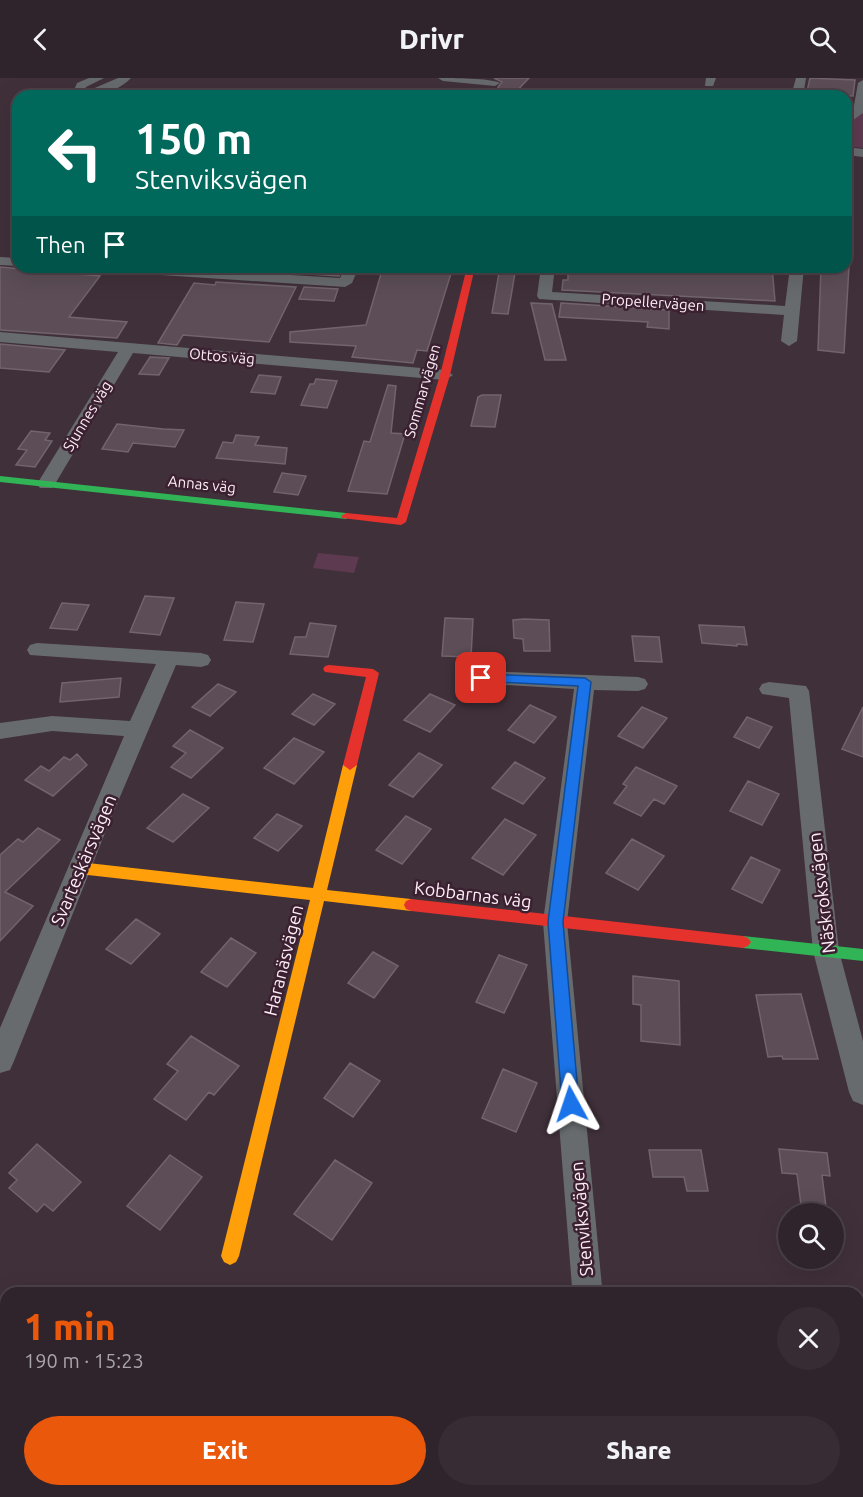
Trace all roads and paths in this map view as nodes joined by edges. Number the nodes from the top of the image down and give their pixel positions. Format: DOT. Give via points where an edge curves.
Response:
graph roads {
  1 [pos="99,78"];
  2 [pos="126,78"];
  3 [pos="443,78"];
  4 [pos="498,81"];
  5 [pos="863,83"];
  6 [pos="79,90"];
  7 [pos="105,90"];
  8 [pos="852,117"];
  9 [pos="192,273"];
  10 [pos="349,273"];
  11 [pos="470,273"];
  12 [pos="547,273"];
  13 [pos="796,273"];
  14 [pos="791,311"];
  15 [pos="0,337"];
  16 [pos="789,341"];
  17 [pos="128,348"];
  18 [pos="445,375"];
  19 [pos="0,479"];
  20 [pos="46,484"];
  21 [pos="401,522"];
  22 [pos="37,650"];
  23 [pos="168,660"];
  24 [pos="201,660"];
  25 [pos="329,669"];
  26 [pos="481,678"];
  27 [pos="585,682"];
  28 [pos="638,684"];
  29 [pos="769,689"];
  30 [pos="138,730"];
  31 [pos="0,731"];
  32 [pos="79,868"];
  33 [pos="318,894"];
  34 [pos="555,922"];
  35 [pos="826,951"];
  36 [pos="863,955"];
  37 [pos="0,1061"];
  38 [pos="863,1092"];
  39 [pos="230,1256"];
  40 [pos="586,1287"];
  1 -- 6 [label="street" via="81,85"];
  2 -- 7 [label="street"];
  3 -- 4 [label="street"];
  5 -- 8 [label="street" via="858,112"];
  9 -- 10 [label="street" via="345,283"];
  11 -- 18 [label="street, Sommarvägen"];
  12 -- 14 [label="street, Propellervägen" via="544,296"];
  13 -- 14 [label="street"];
  14 -- 16 [label="street"];
  15 -- 17 [label="street, Ottos väg"];
  17 -- 18 [label="street, Ottos väg"];
  17 -- 20 [label="street, Sjunnes väg"];
  18 -- 21 [label="street, Sommarvägen"];
  19 -- 20 [label="street, Annas väg"];
  20 -- 21 [label="street, Annas väg"];
  22 -- 23 [label="street"];
  23 -- 24 [label="street"];
  23 -- 30 [label="street, Svarteskärsvägen"];
  25 -- 33 [label="street, Haranäsvägen" via="372,673"];
  26 -- 27 [label="street"];
  27 -- 28 [label="street"];
  27 -- 34 [label="street, Stenviksvägen"];
  29 -- 35 [label="street, Näskroksvägen" via="799,691"];
  30 -- 31 [label="street" via="40,724"];
  30 -- 32 [label="street, Svarteskärsvägen"];
  32 -- 33 [label="street, Kobbarnas väg"];
  32 -- 37 [label="street, Svarteskärsvägen"];
  33 -- 34 [label="street, Kobbarnas väg"];
  33 -- 39 [label="street, Haranäsvägen"];
  34 -- 35 [label="street, Kobbarnas väg"];
  34 -- 40 [label="street, Stenviksvägen"];
  35 -- 36 [label="street, Kobbarnas väg"];
  35 -- 38 [label="street, Näskroksvägen"];
}
